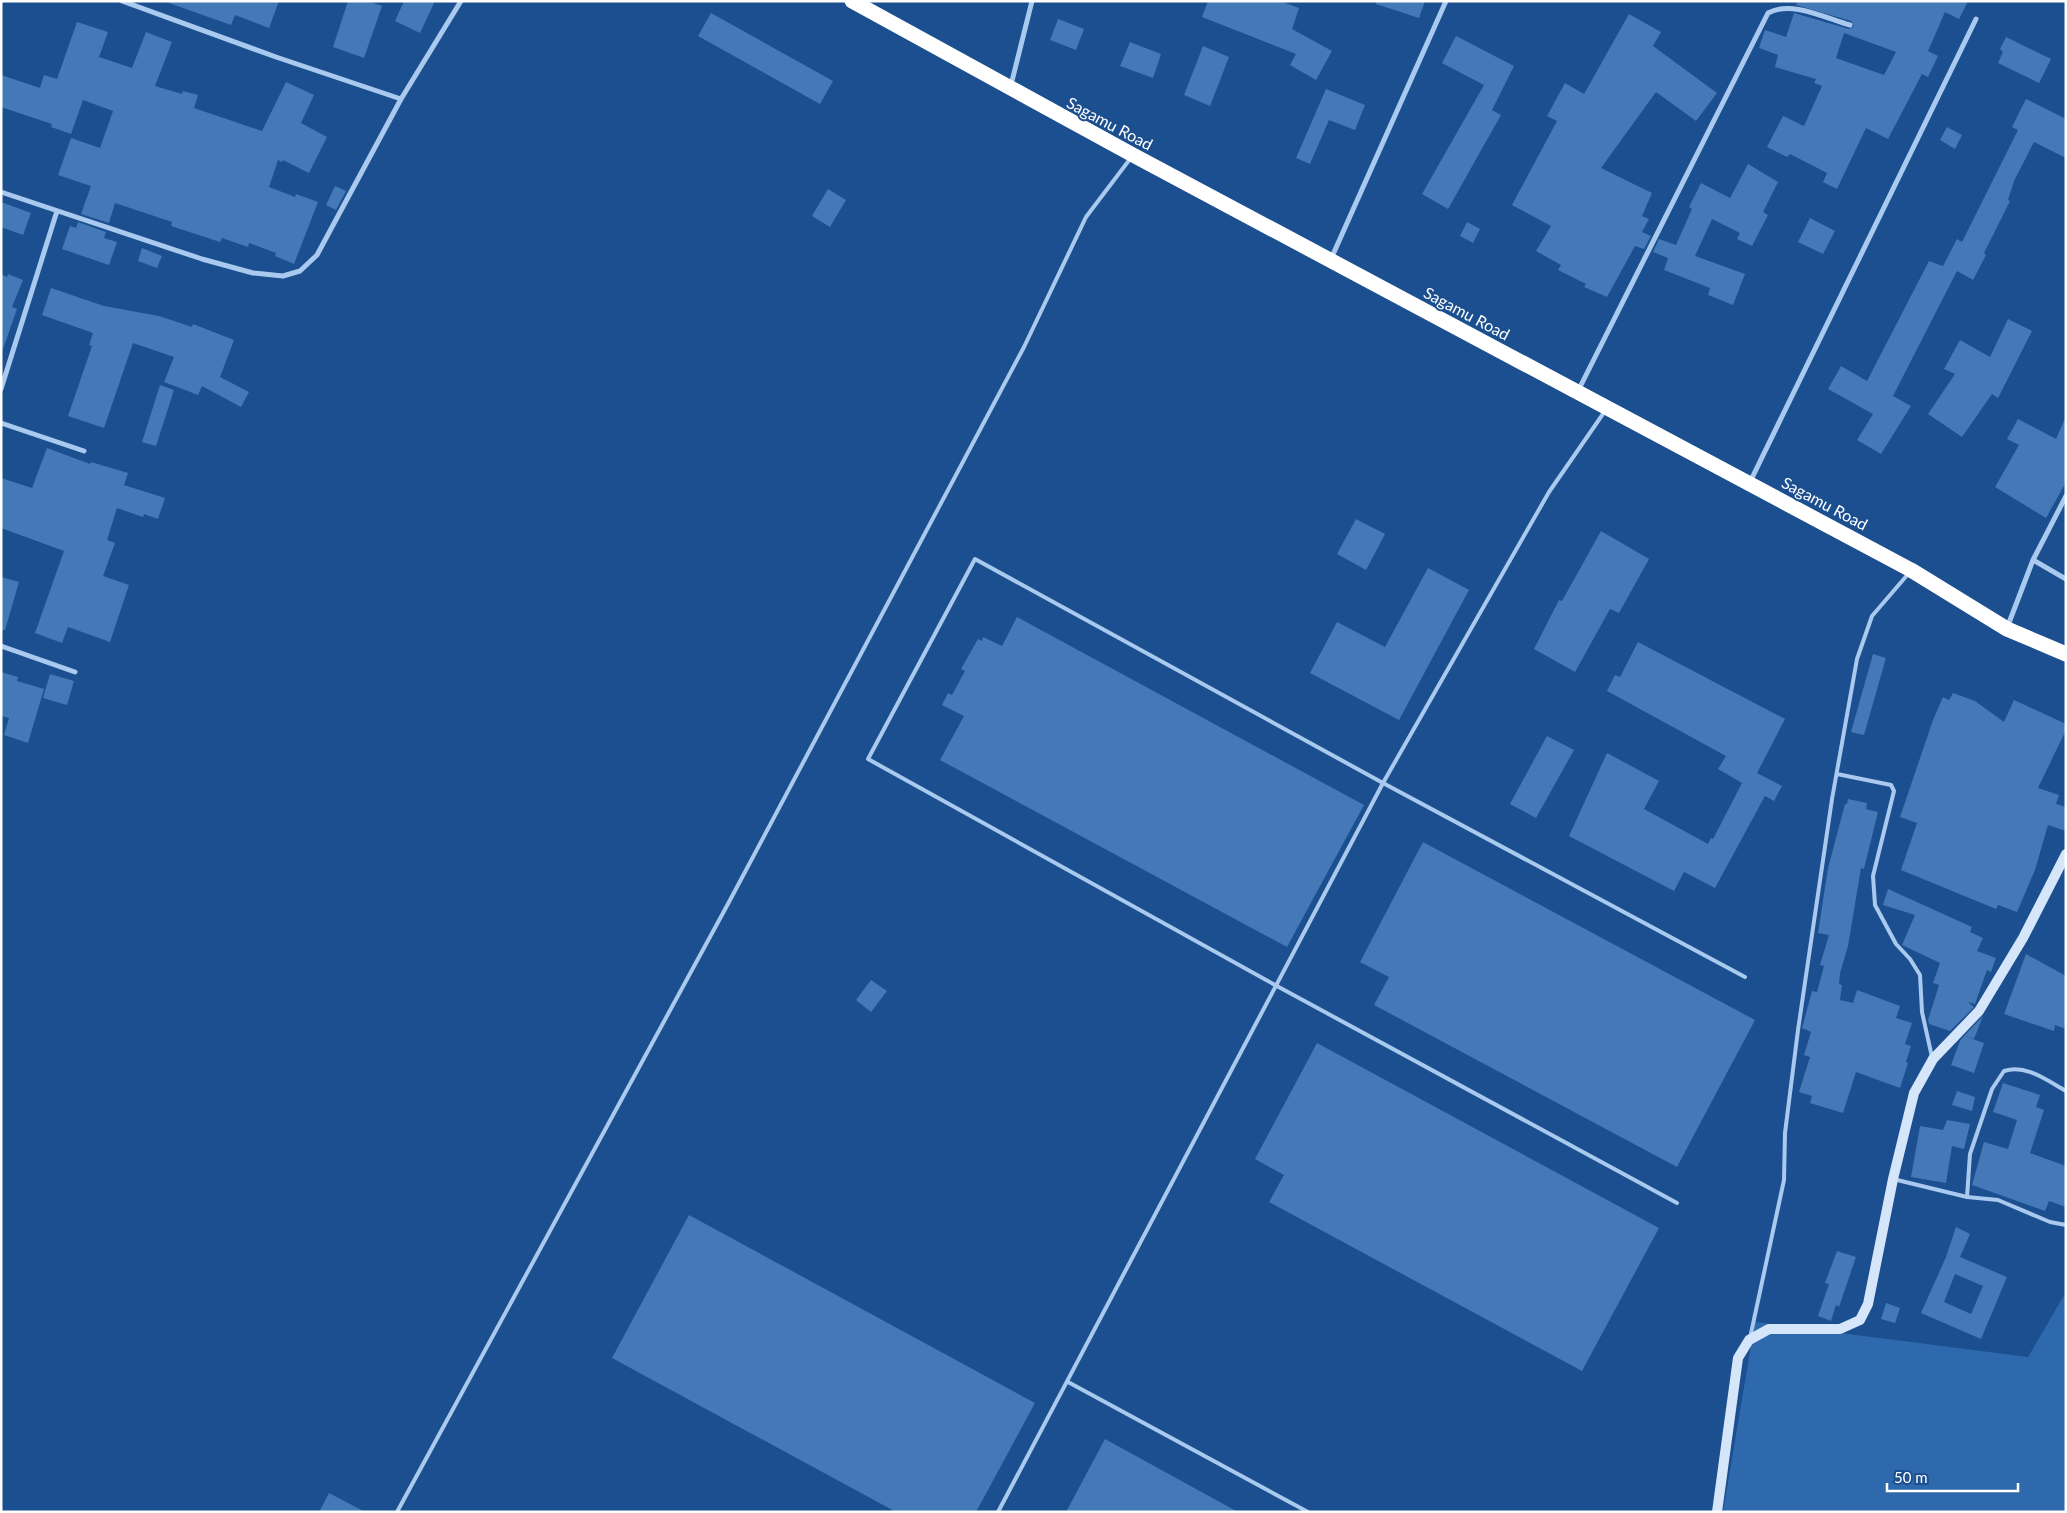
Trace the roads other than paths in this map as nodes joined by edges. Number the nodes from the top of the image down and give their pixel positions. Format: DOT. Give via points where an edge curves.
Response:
graph roads {
  1 [pos="123,1"];
  2 [pos="461,1"];
  3 [pos="852,1"];
  4 [pos="1032,1"];
  5 [pos="1446,1"];
  6 [pos="1976,19"];
  7 [pos="1850,25"];
  8 [pos="1010,89"];
  9 [pos="401,99"];
  10 [pos="1133,155"];
  11 [pos="1,192"];
  12 [pos="58,211"];
  13 [pos="1330,260"];
  14 [pos="1,388"];
  15 [pos="1578,391"];
  16 [pos="1608,407"];
  17 [pos="1,424"];
  18 [pos="84,451"];
  19 [pos="1750,483"];
  20 [pos="2066,496"];
  21 [pos="2033,560"];
  22 [pos="1912,570"];
  23 [pos="2066,579"];
  24 [pos="2007,629"];
  25 [pos="1,646"];
  26 [pos="2066,654"];
  27 [pos="74,672"];
  28 [pos="1836,774"];
  29 [pos="1383,783"];
  30 [pos="2066,854"];
  31 [pos="1745,978"];
  32 [pos="1274,985"];
  33 [pos="1932,1059"];
  34 [pos="2066,1090"];
  35 [pos="1893,1179"];
  36 [pos="1967,1197"];
  37 [pos="1677,1203"];
  38 [pos="2066,1225"];
  39 [pos="1749,1340"];
  40 [pos="1068,1382"];
  41 [pos="397,1512"];
  42 [pos="998,1512"];
  43 [pos="1308,1512"];
  44 [pos="1717,1512"];
  1 -- 9 [label="street"];
  2 -- 9 [label="street"];
  3 -- 8 [label="highway, Sagamu Road"];
  4 -- 8 [label="street"];
  5 -- 13 [label="street"];
  6 -- 19 [label="street"];
  7 -- 15 [label="street" via="1788,6 1777,7 1768,13"];
  8 -- 10 [label="highway, Sagamu Road"];
  9 -- 12 [label="street" via="317,255 300,271 283,276 254,274"];
  10 -- 13 [label="highway, Sagamu Road"];
  10 -- 41 [label="lane" via="1086,217 1024,347 729,902"];
  11 -- 12 [label="street"];
  12 -- 14 [label="street"];
  13 -- 15 [label="highway, Sagamu Road"];
  15 -- 16 [label="highway, Sagamu Road"];
  16 -- 19 [label="highway, Sagamu Road"];
  16 -- 29 [label="lane" via="1550,492"];
  17 -- 18 [label="street"];
  19 -- 22 [label="highway, Sagamu Road"];
  20 -- 21 [label="street"];
  21 -- 23 [label="street"];
  21 -- 24 [label="street"];
  22 -- 24 [label="highway, Sagamu Road"];
  22 -- 28 [label="lane" via="1872,616 1857,659"];
  24 -- 26 [label="highway, Sagamu Road"];
  25 -- 27 [label="street"];
  28 -- 33 [label="lane" via="1891,785 1894,791 1873,876 1875,905 1896,944 1920,975 1922,1012"];
  28 -- 39 [label="lane" via="1798,1030 1785,1133 1784,1180"];
  29 -- 31 [label="lane"];
  29 -- 32 [label="lane"];
  29 -- 32 [label="lane" via="974,559 868,759"];
  30 -- 33 [label="street" via="2023,938 1979,1011"];
  32 -- 37 [label="lane"];
  32 -- 40 [label="lane"];
  33 -- 35 [label="street" via="1914,1093"];
  34 -- 36 [label="lane" via="2016,1067 2004,1071 1992,1089 1970,1154"];
  35 -- 36 [label="lane"];
  35 -- 39 [label="street" via="1868,1304 1860,1320 1840,1329 1769,1329"];
  36 -- 38 [label="lane" via="1998,1200"];
  39 -- 44 [label="street" via="1738,1358"];
  40 -- 42 [label="lane"];
  40 -- 43 [label="lane"];
}
